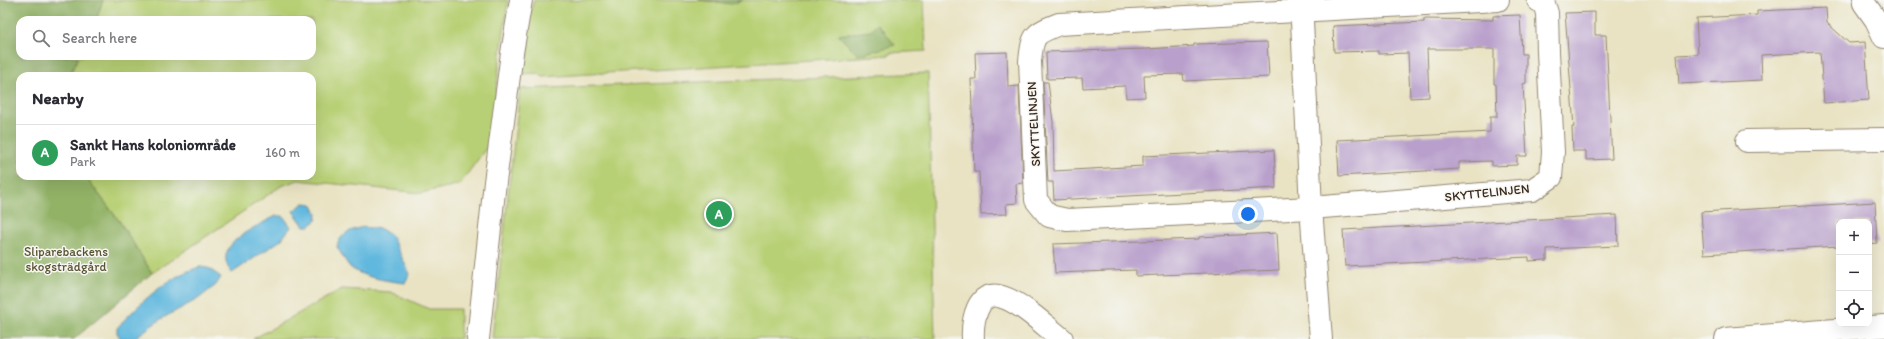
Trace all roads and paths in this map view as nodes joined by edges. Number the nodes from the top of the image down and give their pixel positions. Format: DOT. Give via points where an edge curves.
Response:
graph roads {
  1 [pos="521,0"];
  2 [pos="1498,0"];
  3 [pos="1538,0"];
  4 [pos="1864,3"];
  5 [pos="1301,6"];
  6 [pos="1884,37"];
  7 [pos="1884,139"];
  8 [pos="1747,141"];
  9 [pos="1311,208"];
  10 [pos="1884,326"];
  11 [pos="478,339"];
  12 [pos="973,339"];
  13 [pos="1062,339"];
  14 [pos="1321,339"];
  15 [pos="1726,339"];
  1 -- 11 [label="street" via="495,182"];
  2 -- 5 [label="street, SKYTTELINJEN"];
  3 -- 9 [label="street, SKYTTELINJEN" via="1544,4 1547,13 1553,152 1551,177 1532,190"];
  4 -- 6 [label="street"];
  5 -- 9 [label="street"];
  5 -- 9 [label="street, SKYTTELINJEN" via="1059,24 1038,33 1032,43 1030,61 1036,200 1049,216 1067,220"];
  7 -- 8 [label="street"];
  9 -- 14 [label="street"];
  10 -- 15 [label="street"];
  12 -- 13 [label="street" via="974,316 979,304 988,297 1001,296 1014,302"];
}
